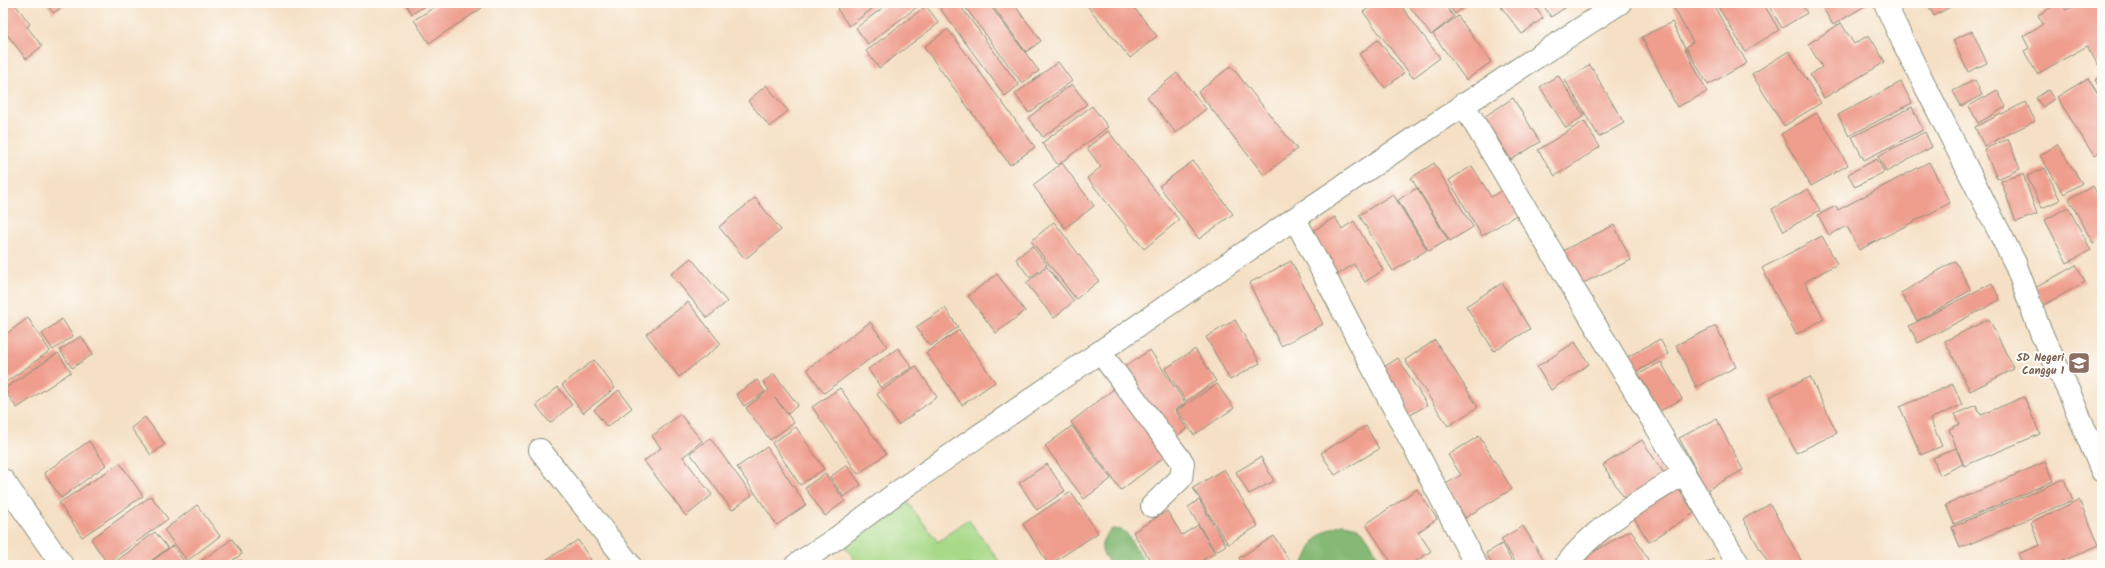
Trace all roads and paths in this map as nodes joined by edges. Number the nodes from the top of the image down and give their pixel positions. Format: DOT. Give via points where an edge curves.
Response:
graph roads {
  1 [pos="1620,3"];
  2 [pos="1885,3"];
  3 [pos="1463,104"];
  4 [pos="1295,218"];
  5 [pos="1100,352"];
  6 [pos="540,450"];
  7 [pos="2102,471"];
  8 [pos="1684,473"];
  9 [pos="3,480"];
  10 [pos="1152,506"];
  11 [pos="62,565"];
  12 [pos="630,565"];
  13 [pos="796,565"];
  14 [pos="1476,565"];
  15 [pos="1566,565"];
  16 [pos="1739,565"];
  1 -- 3 [label="street"];
  2 -- 7 [label="street" via="2015,263 2041,333"];
  3 -- 4 [label="street"];
  3 -- 8 [label="street"];
  4 -- 5 [label="street"];
  4 -- 14 [label="street"];
  5 -- 10 [label="street" via="1183,463 1181,478"];
  5 -- 13 [label="street"];
  6 -- 12 [label="street"];
  8 -- 15 [label="street" via="1605,525"];
  8 -- 16 [label="street"];
  9 -- 11 [label="street"];
}
